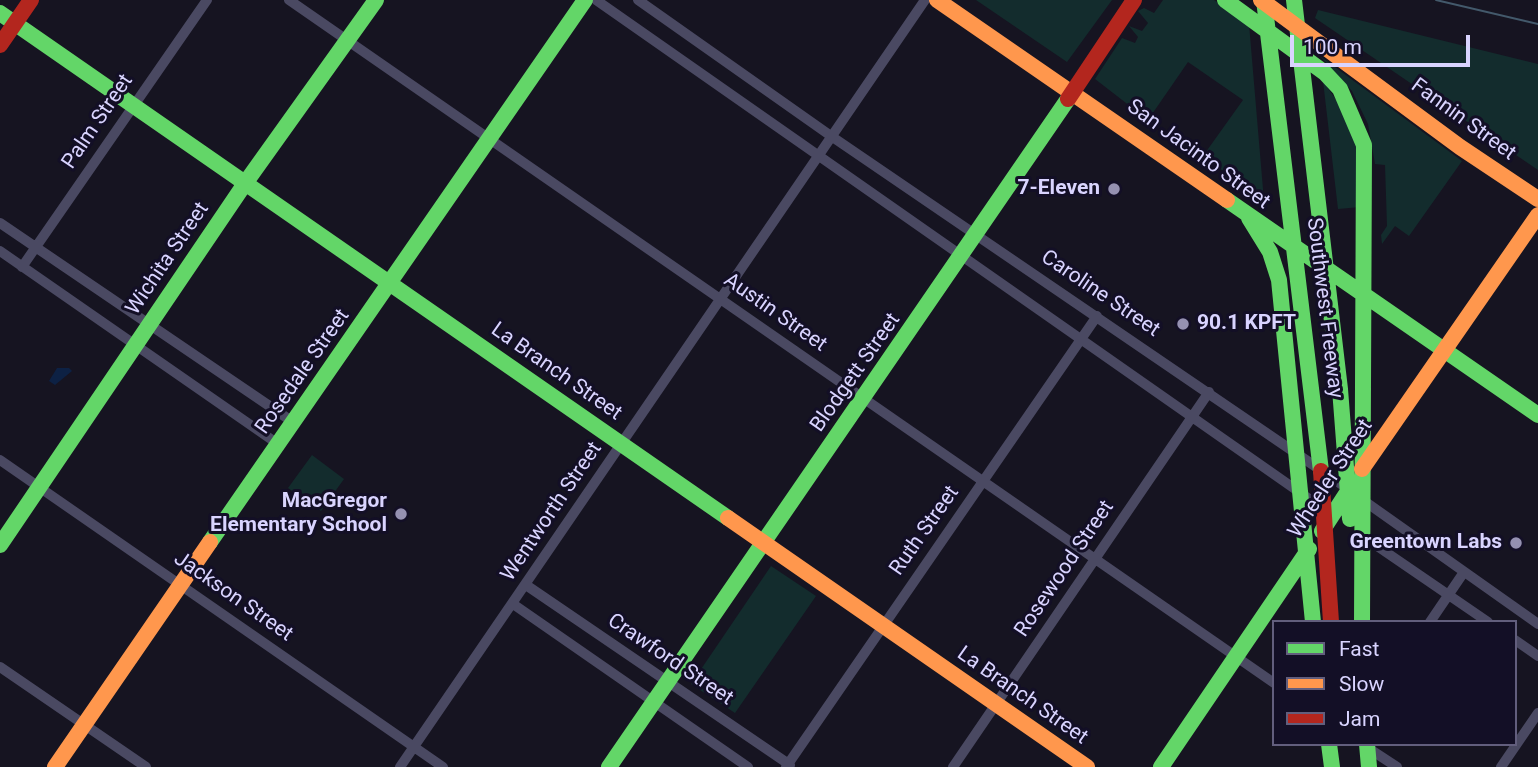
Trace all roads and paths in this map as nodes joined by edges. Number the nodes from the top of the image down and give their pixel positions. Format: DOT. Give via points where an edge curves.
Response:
graph roads {
  1 [pos="32,0"];
  2 [pos="207,0"];
  3 [pos="289,0"];
  4 [pos="376,0"];
  5 [pos="585,0"];
  6 [pos="596,0"];
  7 [pos="638,0"];
  8 [pos="925,0"];
  9 [pos="937,0"];
  10 [pos="1134,0"];
  11 [pos="1225,0"];
  12 [pos="1263,0"];
  13 [pos="1294,0"];
  14 [pos="0,13"];
  15 [pos="15,24"];
  16 [pos="348,41"];
  17 [pos="0,45"];
  18 [pos="1073,93"];
  19 [pos="133,104"];
  20 [pos="831,136"];
  21 [pos="490,138"];
  22 [pos="819,155"];
  23 [pos="246,182"];
  24 [pos="1538,199"];
  25 [pos="1538,215"];
  26 [pos="1249,218"];
  27 [pos="0,223"];
  28 [pos="977,234"];
  29 [pos="36,247"];
  30 [pos="0,251"];
  31 [pos="962,257"];
  32 [pos="22,267"];
  33 [pos="390,282"];
  34 [pos="722,299"];
  35 [pos="1097,316"];
  36 [pos="149,325"];
  37 [pos="1080,339"];
  38 [pos="135,345"];
  39 [pos="1445,352"];
  40 [pos="1209,392"];
  41 [pos="864,398"];
  42 [pos="1538,415"];
  43 [pos="1192,417"];
  44 [pos="293,422"];
  45 [pos="278,444"];
  46 [pos="622,444"];
  47 [pos="0,460"];
  48 [pos="984,479"];
  49 [pos="39,487"];
  50 [pos="1349,489"];
  51 [pos="1332,515"];
  52 [pos="765,543"];
  53 [pos="0,545"];
  54 [pos="1095,558"];
  55 [pos="1464,572"];
  56 [pos="181,585"];
  57 [pos="526,586"];
  58 [pos="1448,594"];
  59 [pos="513,604"];
  60 [pos="1313,620"];
  61 [pos="1331,620"];
  62 [pos="1360,620"];
  63 [pos="1360,620"];
  64 [pos="1431,620"];
  65 [pos="1485,620"];
  66 [pos="1538,624"];
  67 [pos="883,626"];
  68 [pos="1517,641"];
  69 [pos="1538,656"];
  70 [pos="1237,657"];
  71 [pos="0,667"];
  72 [pos="668,682"];
  73 [pos="1272,682"];
  74 [pos="654,702"];
  75 [pos="996,703"];
  76 [pos="1538,713"];
  77 [pos="84,724"];
  78 [pos="1517,744"];
  79 [pos="1329,746"];
  80 [pos="1339,746"];
  81 [pos="1365,746"];
  82 [pos="1368,746"];
  83 [pos="1515,746"];
  84 [pos="414,747"];
  85 [pos="788,766"];
  86 [pos="55,767"];
  87 [pos="146,767"];
  88 [pos="400,767"];
  89 [pos="443,767"];
  90 [pos="609,767"];
  91 [pos="748,767"];
  92 [pos="953,767"];
  93 [pos="1087,767"];
  94 [pos="1161,767"];
  95 [pos="1332,767"];
  96 [pos="1341,767"];
  97 [pos="1369,767"];
  98 [pos="1396,767"];
  99 [pos="1501,767"];
  1 -- 15 [label="main road"];
  2 -- 19 [label="street, Palm Street"];
  3 -- 16 [label="street, Austin Street"];
  4 -- 16 [label="main road, Wichita Street"];
  5 -- 21 [label="main road, Rosedale Street"];
  6 -- 22 [label="street"];
  7 -- 20 [label="street, Caroline Street"];
  8 -- 20 [label="street, Wentworth Street"];
  9 -- 18 [label="main road, San Jacinto Street"];
  10 -- 18 [label="main road, Blodgett Street"];
  11 -- 62 [label="main road" via="1325,73 1340,89 1364,145"];
  12 -- 24 [label="main road, Fannin Street"];
  12 -- 61 [label="main road, Southwest Freeway" via="1319,436"];
  13 -- 63 [label="main road, Southwest Freeway" via="1340,389"];
  14 -- 15 [label="main road, La Branch Street"];
  15 -- 17 [label="main road"];
  15 -- 19 [label="main road, La Branch Street"];
  16 -- 21 [label="street, Austin Street"];
  16 -- 23 [label="main road, Wichita Street"];
  18 -- 26 [label="main road, San Jacinto Street"];
  18 -- 28 [label="main road, Blodgett Street"];
  19 -- 23 [label="main road, La Branch Street"];
  19 -- 29 [label="street, Palm Street"];
  20 -- 22 [label="street, Wentworth Street"];
  20 -- 28 [label="street, Caroline Street"];
  21 -- 33 [label="main road, Rosedale Street"];
  21 -- 34 [label="street, Austin Street"];
  22 -- 31 [label="street"];
  22 -- 34 [label="street, Wentworth Street"];
  23 -- 33 [label="main road, La Branch Street"];
  23 -- 36 [label="main road, Wichita Street"];
  25 -- 39 [label="main road, Wheeler Street"];
  26 -- 39 [label="main road, San Jacinto Street"];
  26 -- 60 [label="main road" via="1270,252 1279,280"];
  27 -- 29 [label="street"];
  28 -- 31 [label="main road, Blodgett Street"];
  28 -- 35 [label="street, Caroline Street"];
  29 -- 32 [label="street, Palm Street"];
  29 -- 36 [label="street"];
  30 -- 32 [label="street"];
  31 -- 37 [label="street"];
  31 -- 41 [label="main road, Blodgett Street"];
  32 -- 38 [label="street"];
  33 -- 44 [label="main road, Rosedale Street"];
  33 -- 46 [label="main road, La Branch Street"];
  34 -- 41 [label="street, Austin Street"];
  34 -- 46 [label="street, Wentworth Street"];
  35 -- 37 [label="street, Ruth Street"];
  35 -- 40 [label="street, Caroline Street"];
  36 -- 38 [label="main road, Wichita Street"];
  36 -- 44 [label="street"];
  37 -- 43 [label="street"];
  37 -- 48 [label="street, Ruth Street"];
  38 -- 45 [label="street"];
  38 -- 49 [label="main road, Wichita Street"];
  39 -- 42 [label="main road, San Jacinto Street"];
  39 -- 50 [label="main road, Wheeler Street"];
  40 -- 43 [label="street, Rosewood Street"];
  40 -- 50 [label="street, Caroline Street"];
  41 -- 48 [label="street, Austin Street"];
  41 -- 52 [label="main road, Blodgett Street"];
  43 -- 51 [label="street"];
  43 -- 54 [label="street, Rosewood Street"];
  44 -- 45 [label="main road, Rosedale Street"];
  45 -- 56 [label="main road, Rosedale Street"];
  46 -- 52 [label="main road, La Branch Street"];
  46 -- 57 [label="street, Wentworth Street"];
  47 -- 49 [label="street, Jackson Street"];
  48 -- 54 [label="street, Austin Street"];
  48 -- 67 [label="street, Ruth Street"];
  49 -- 53 [label="main road, Wichita Street"];
  49 -- 56 [label="street, Jackson Street"];
  50 -- 51 [label="main road, Wheeler Street"];
  50 -- 55 [label="street, Caroline Street"];
  51 -- 58 [label="street"];
  51 -- 70 [label="main road, Wheeler Street"];
  52 -- 67 [label="main road, La Branch Street"];
  52 -- 72 [label="main road, Blodgett Street"];
  54 -- 70 [label="street, Austin Street"];
  54 -- 75 [label="street, Rosewood Street"];
  55 -- 58 [label="street"];
  55 -- 66 [label="street, Caroline Street"];
  56 -- 77 [label="main road, Rosedale Street"];
  56 -- 84 [label="street, Jackson Street"];
  57 -- 59 [label="street, Wentworth Street"];
  57 -- 72 [label="street, Crawford Street"];
  58 -- 64 [label="street"];
  58 -- 65 [label="street"];
  59 -- 74 [label="street, Crawford Street"];
  59 -- 84 [label="street, Wentworth Street"];
  67 -- 75 [label="main road, La Branch Street"];
  67 -- 85 [label="street, Ruth Street"];
  68 -- 69 [label="street"];
  70 -- 73 [label="street, Austin Street"];
  70 -- 94 [label="main road, Wheeler Street"];
  71 -- 77 [label="street"];
  72 -- 74 [label="main road, Blodgett Street"];
  72 -- 85 [label="street, Crawford Street"];
  74 -- 90 [label="main road, Blodgett Street"];
  74 -- 91 [label="street, Crawford Street"];
  75 -- 92 [label="street, Rosewood Street"];
  75 -- 93 [label="main road, La Branch Street"];
  76 -- 78 [label="street"];
  77 -- 86 [label="main road, Rosedale Street"];
  77 -- 87 [label="street"];
  79 -- 95 [label="main road"];
  80 -- 96 [label="main road"];
  81 -- 97 [label="main road"];
  82 -- 98 [label="street"];
  83 -- 99 [label="street"];
  84 -- 88 [label="street, Wentworth Street"];
  84 -- 89 [label="street, Jackson Street"];
}
